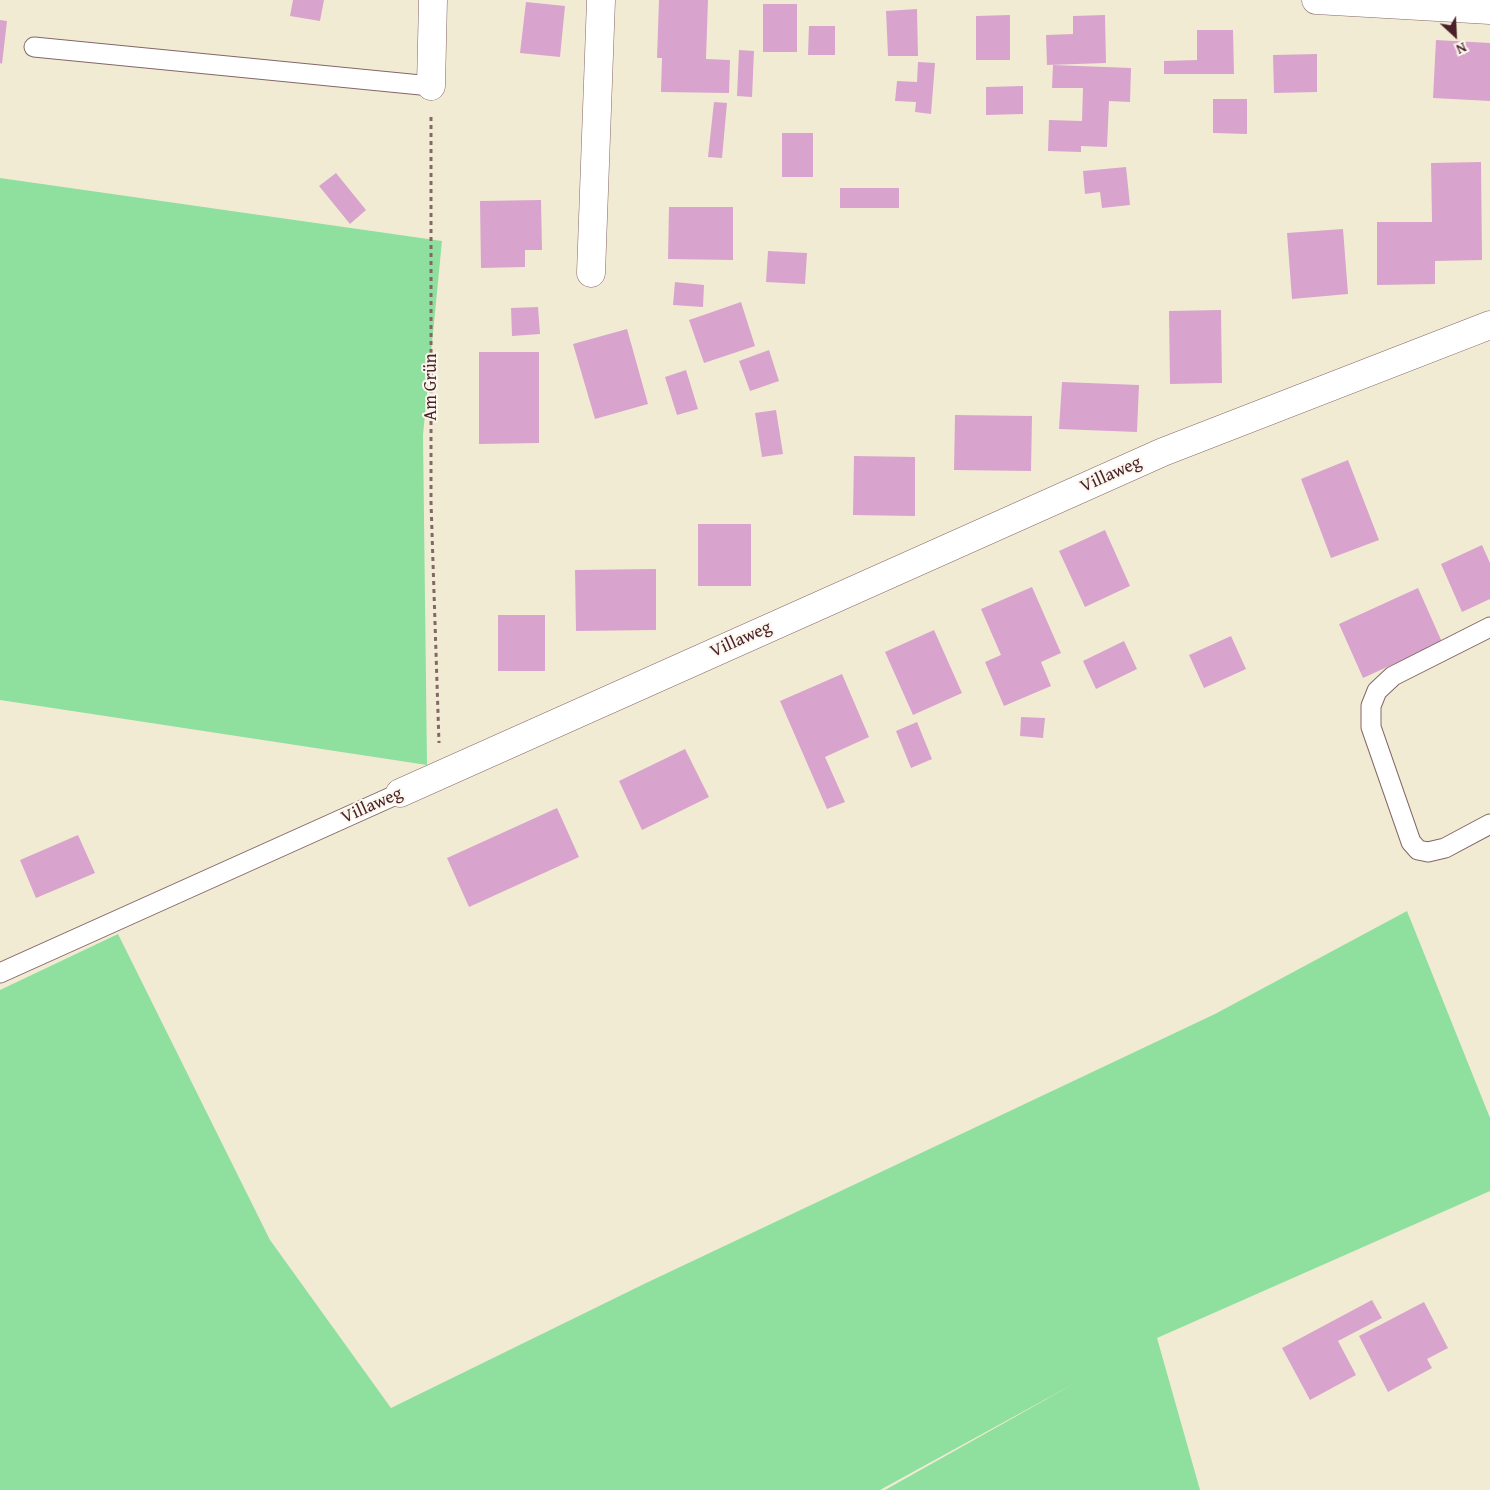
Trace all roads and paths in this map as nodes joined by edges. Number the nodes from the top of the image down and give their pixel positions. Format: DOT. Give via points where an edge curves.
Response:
graph roads {
  1 [pos="433,0"];
  2 [pos="602,0"];
  3 [pos="1316,0"];
  4 [pos="1490,10"];
  5 [pos="34,47"];
  6 [pos="431,86"];
  7 [pos="591,273"];
  8 [pos="1490,325"];
  9 [pos="1490,627"];
  10 [pos="440,774"];
  11 [pos="400,793"];
  12 [pos="1490,824"];
  13 [pos="0,973"];
  1 -- 6 [label="street"];
  2 -- 7 [label="street"];
  3 -- 4 [label="street"];
  5 -- 6 [label="lane"];
  6 -- 10 [label="path, Am Grün" via="431,502"];
  8 -- 10 [label="street, Villaweg" via="1163,452"];
  9 -- 12 [label="lane" via="1393,676 1376,691 1371,706 1371,727 1411,842 1418,850 1428,852 1445,848"];
  10 -- 11 [label="street, Villaweg"];
  11 -- 13 [label="lane, Villaweg"];
}
